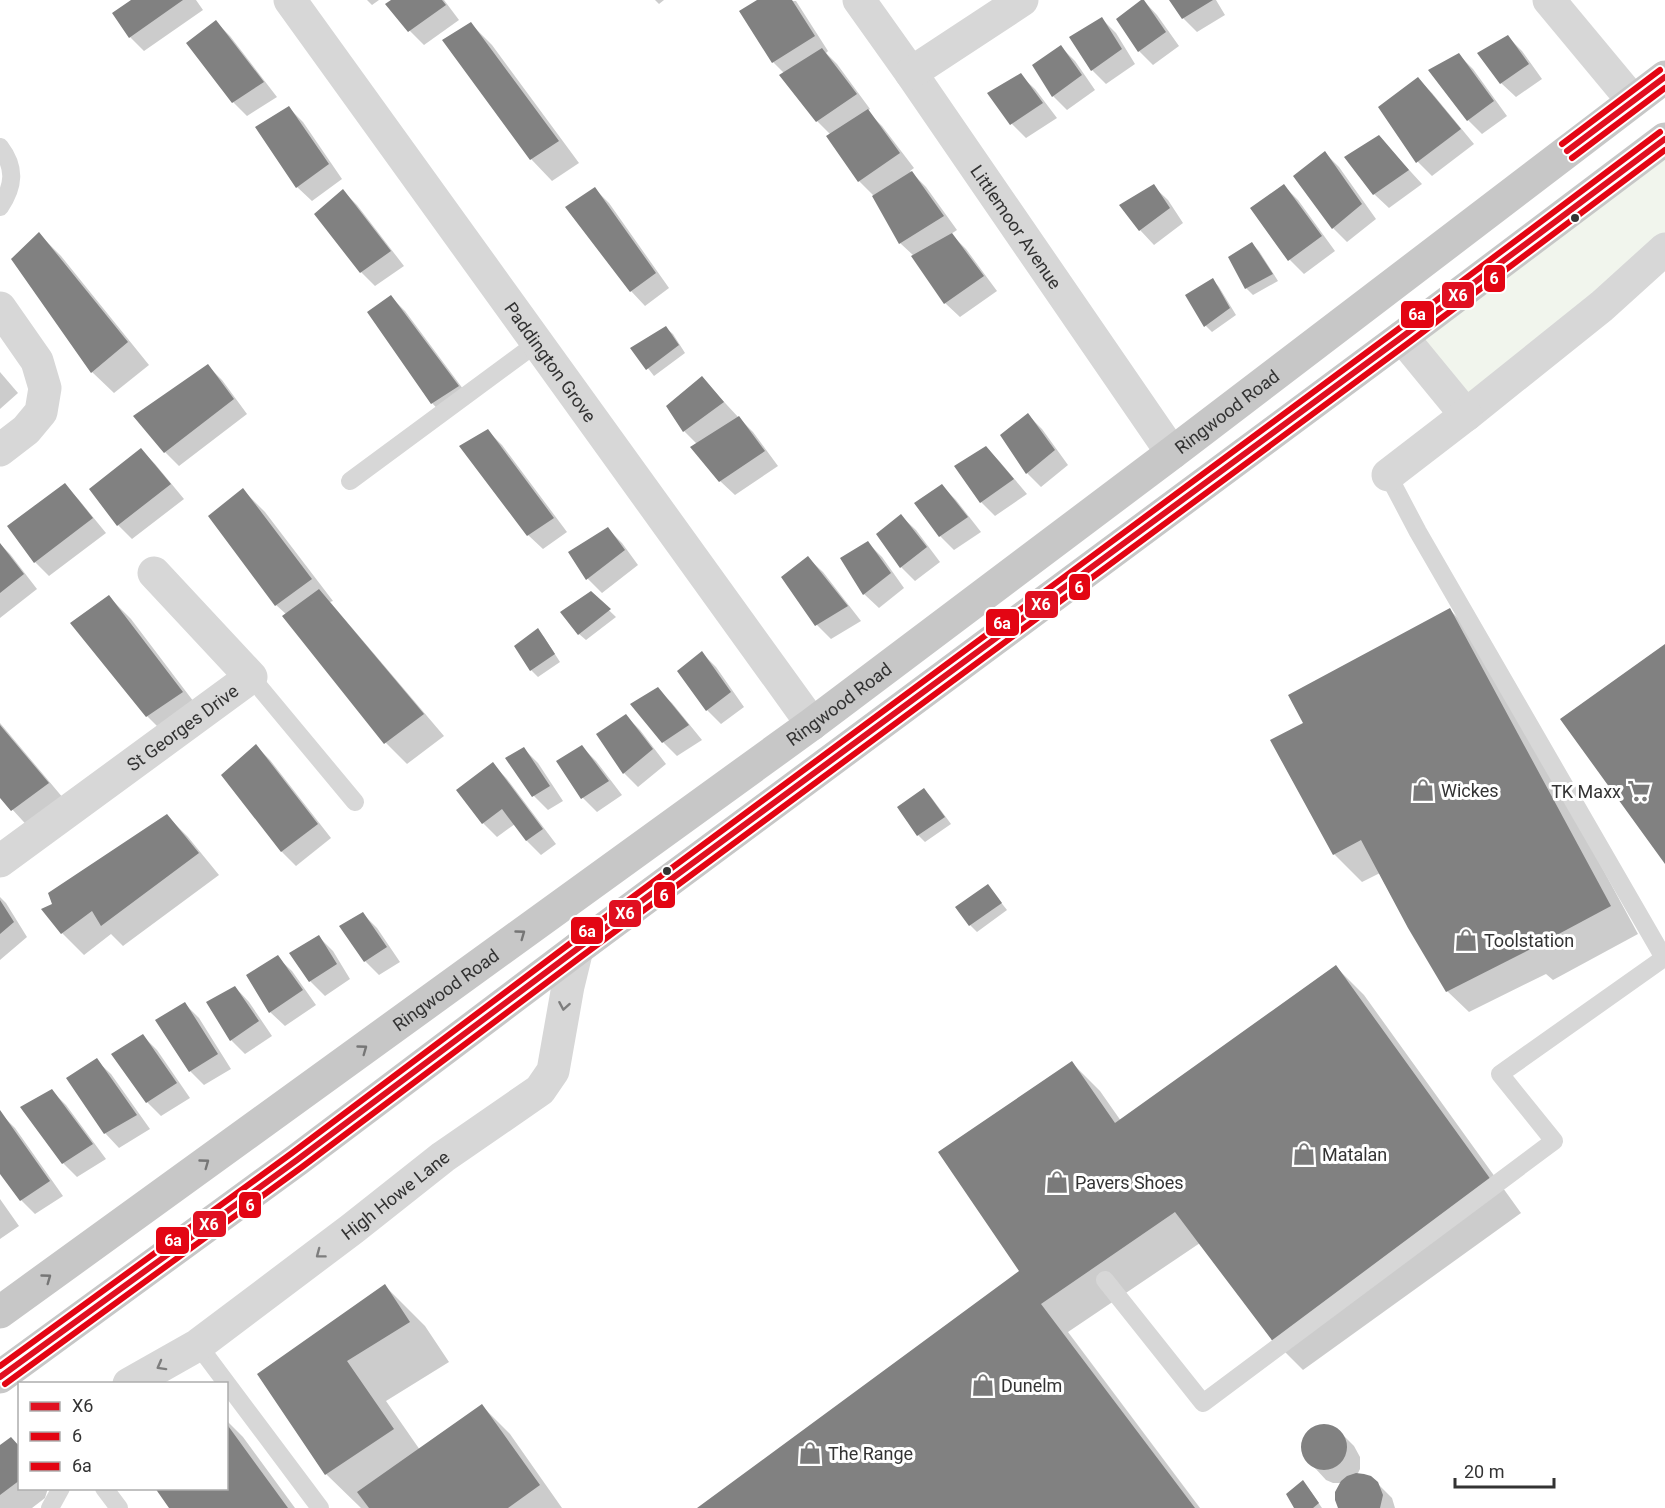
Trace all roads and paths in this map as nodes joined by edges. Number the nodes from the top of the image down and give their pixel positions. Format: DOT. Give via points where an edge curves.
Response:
graph roads {
  1 [pos="290,0"];
  2 [pos="859,0"];
  3 [pos="1022,0"];
  4 [pos="1549,0"];
  5 [pos="911,73"];
  6 [pos="1665,77"];
  7 [pos="1633,101"];
  8 [pos="1665,139"];
  9 [pos="0,147"];
  10 [pos="0,207"];
  11 [pos="1665,249"];
  12 [pos="0,308"];
  13 [pos="1402,337"];
  14 [pos="537,343"];
  15 [pos="1466,415"];
  16 [pos="0,450"];
  17 [pos="1173,453"];
  18 [pos="1388,475"];
  19 [pos="350,481"];
  20 [pos="154,573"];
  21 [pos="251,677"];
  22 [pos="812,723"];
  23 [pos="355,802"];
  24 [pos="0,861"];
  25 [pos="577,949"];
  26 [pos="1105,1280"];
  27 [pos="0,1312"];
  28 [pos="198,1345"];
  29 [pos="0,1378"];
  30 [pos="131,1382"];
  31 [pos="226,1382"];
  32 [pos="228,1385"];
  33 [pos="18,1387"];
  34 [pos="60,1490"];
  35 [pos="106,1490"];
  36 [pos="50,1508"];
  37 [pos="119,1508"];
  38 [pos="320,1508"];
  1 -- 14 [label="street, Paddington Grove"];
  2 -- 5 [label="street, Littlemoor Avenue"];
  3 -- 5 [label="street"];
  4 -- 7 [label="street"];
  5 -- 17 [label="street, Littlemoor Avenue"];
  6 -- 7 [label="highway, Ringwood Road"];
  7 -- 17 [label="highway, Ringwood Road"];
  8 -- 13 [label="highway"];
  9 -- 10 [label="lane" via="12,166 10,187"];
  11 -- 15 [label="street" via="1602,306"];
  12 -- 16 [label="street" via="37,361 45,388 41,412 26,430"];
  13 -- 15 [label="street"];
  13 -- 25 [label="highway"];
  14 -- 19 [label="lane"];
  14 -- 22 [label="street, Paddington Grove"];
  15 -- 18 [label="street"];
  17 -- 22 [label="highway, Ringwood Road"];
  18 -- 26 [label="lane" via="1664,958 1500,1074 1554,1141 1203,1403"];
  20 -- 21 [label="street, St Georges Drive"];
  21 -- 23 [label="lane"];
  21 -- 24 [label="street, St Georges Drive"];
  27 -- 22 [label="highway, Ringwood Road, one-way"];
  25 -- 28 [label="street, High Howe Lane, one-way" via="553,1071 540,1090 443,1157"];
  25 -- 29 [label="highway"];
  28 -- 30 [label="street, High Howe Lane, one-way"];
  28 -- 31 [label="lane"];
  29 -- 33 [label="street"];
  32 -- 38 [label="lane"];
  34 -- 36 [label="lane"];
  35 -- 37 [label="lane"];
}
